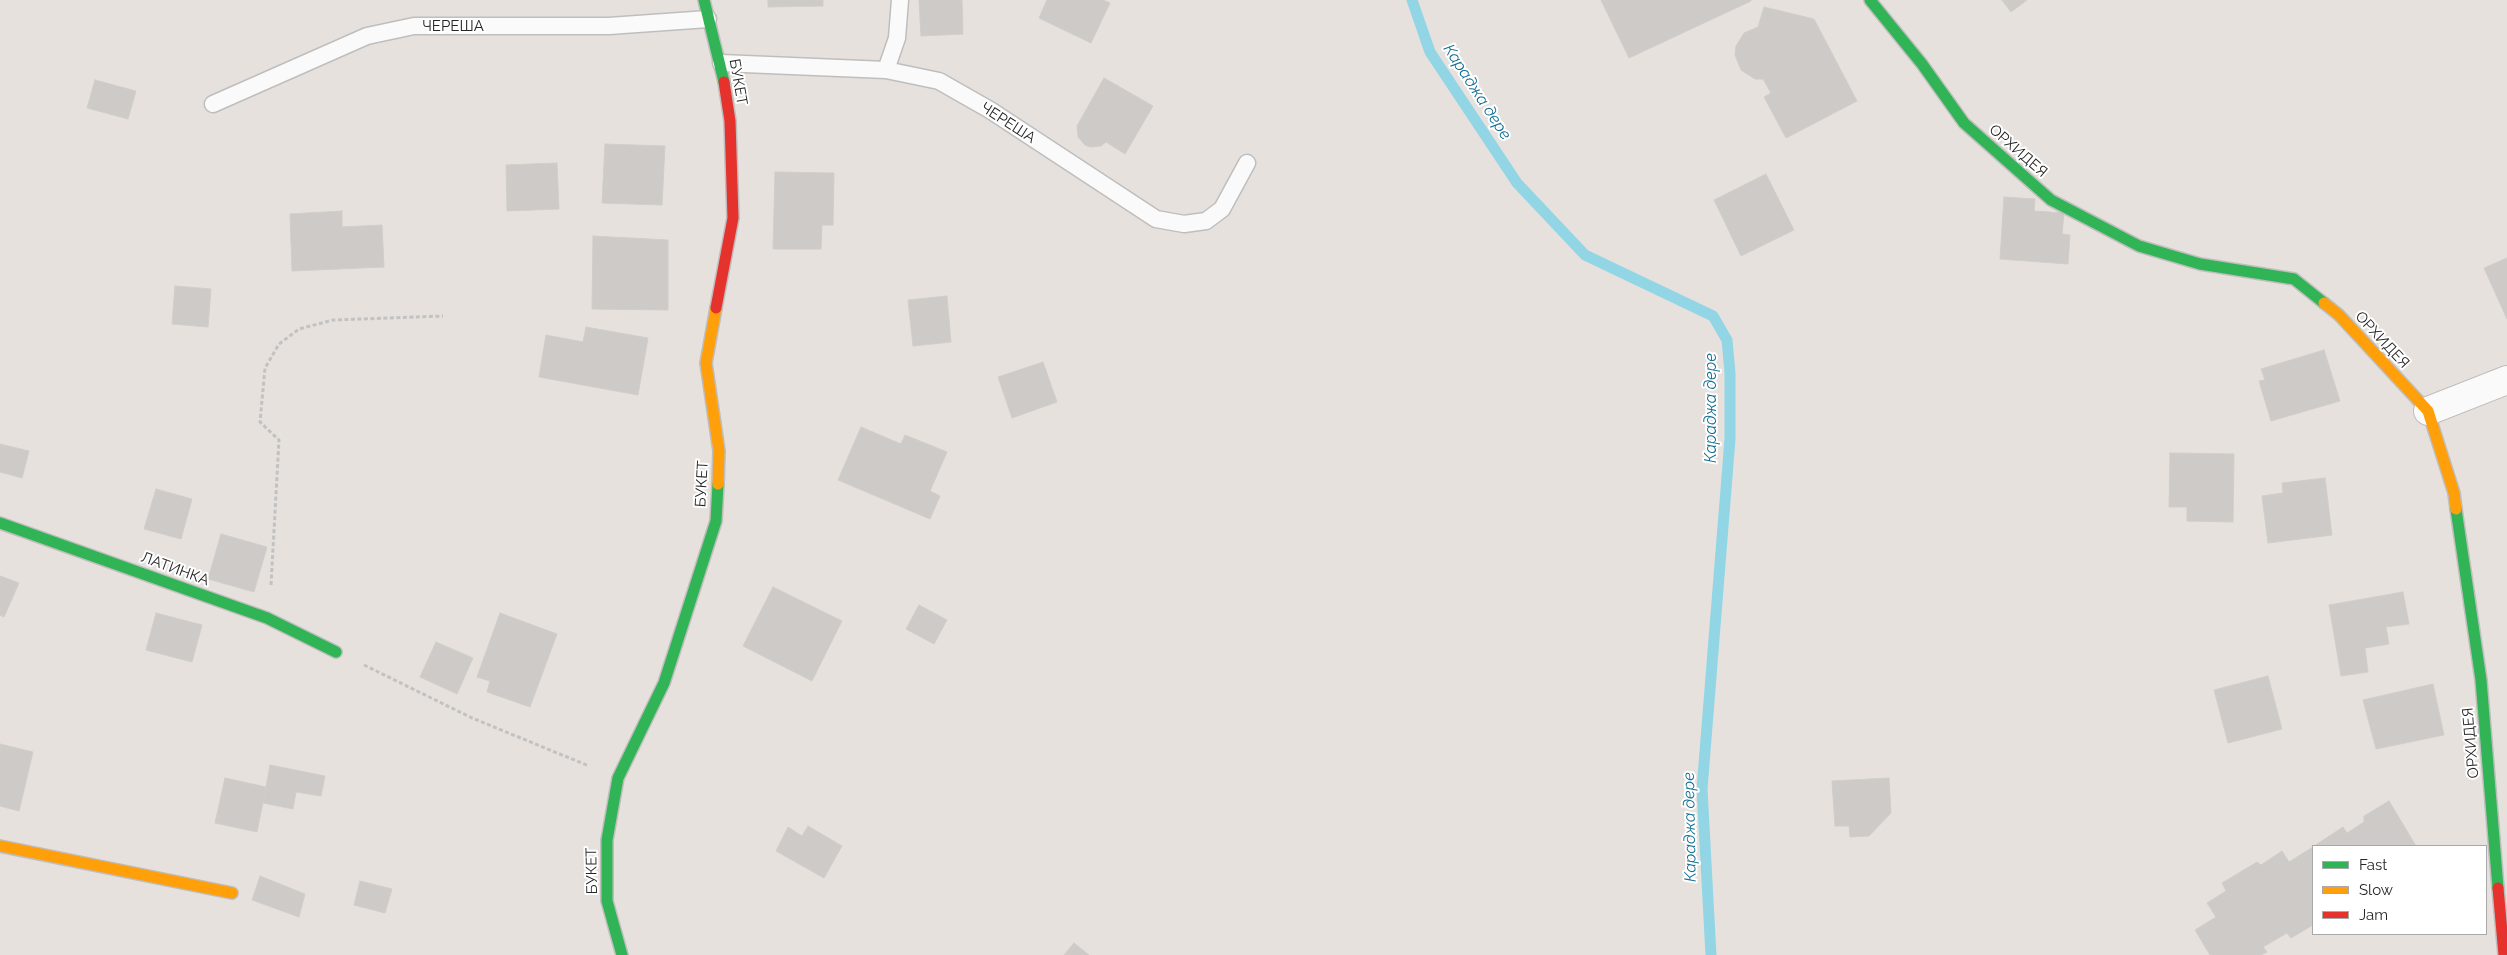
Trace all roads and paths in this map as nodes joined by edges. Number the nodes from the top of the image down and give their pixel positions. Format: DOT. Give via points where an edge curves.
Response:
graph roads {
  1 [pos="704,0"];
  2 [pos="900,0"];
  3 [pos="1870,0"];
  4 [pos="708,19"];
  5 [pos="721,63"];
  6 [pos="886,70"];
  7 [pos="213,104"];
  8 [pos="1247,163"];
  9 [pos="443,316"];
  10 [pos="2507,380"];
  11 [pos="2428,411"];
  12 [pos="0,523"];
  13 [pos="267,618"];
  14 [pos="336,652"];
  15 [pos="618,778"];
  16 [pos="0,846"];
  17 [pos="232,893"];
  18 [pos="622,955"];
  19 [pos="2504,955"];
  1 -- 4 [label="street, БУКЕТ"];
  2 -- 6 [label="lane" via="898,38"];
  3 -- 11 [label="street, ОРХИДЕЯ" via="1964,123 2051,200 2140,246 2200,264 2294,279 2339,315"];
  4 -- 5 [label="street, БУКЕТ"];
  4 -- 7 [label="lane, ЧЕРЕША" via="609,26 414,26 367,36"];
  5 -- 6 [label="lane, ЧЕРЕША"];
  5 -- 15 [label="street, БУКЕТ" via="730,121 734,218 706,363 719,451 716,521 664,683"];
  6 -- 8 [label="lane, ЧЕРЕША" via="939,81 982,105 1156,220 1184,224 1206,222 1222,209"];
  9 -- 13 [label="path" via="333,320 299,329 279,344 265,368 260,422 279,440 273,567"];
  10 -- 11 [label="street"];
  11 -- 19 [label="street, ОРХИДЕЯ" via="2454,492 2480,680"];
  12 -- 13 [label="street, ЛАТИНКА"];
  13 -- 14 [label="street, ЛАТИНКА"];
  14 -- 15 [label="path" via="472,718"];
  15 -- 18 [label="street, БУКЕТ" via="607,840 607,901"];
  16 -- 17 [label="street"];
}
